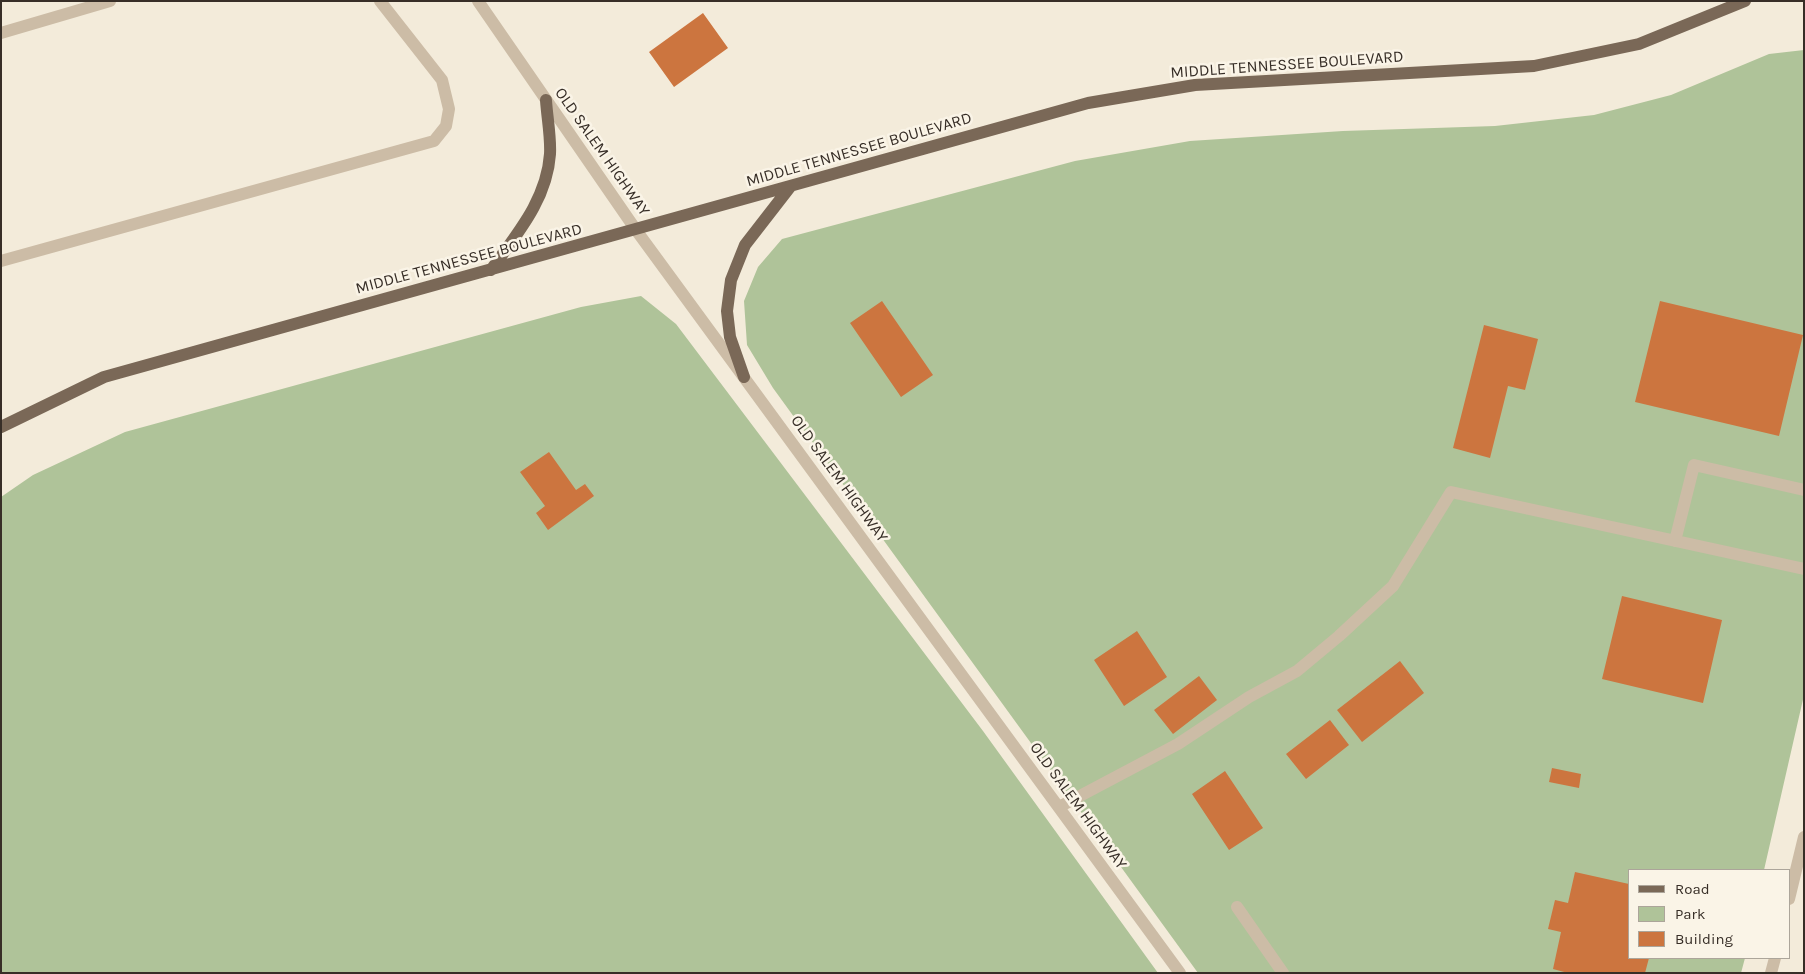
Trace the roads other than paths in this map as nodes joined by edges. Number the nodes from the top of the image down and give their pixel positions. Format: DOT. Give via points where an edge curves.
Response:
graph roads {
  1 [pos="110,1"];
  2 [pos="380,1"];
  3 [pos="478,1"];
  4 [pos="1745,1"];
  5 [pos="1,33"];
  6 [pos="546,100"];
  7 [pos="790,187"];
  8 [pos="636,230"];
  9 [pos="1,261"];
  10 [pos="491,270"];
  11 [pos="744,377"];
  12 [pos="1,427"];
  13 [pos="1804,490"];
  14 [pos="1675,541"];
  15 [pos="1804,569"];
  16 [pos="1059,807"];
  17 [pos="1804,837"];
  18 [pos="1790,895"];
  19 [pos="1237,907"];
  20 [pos="1774,959"];
  21 [pos="1180,973"];
  22 [pos="1282,973"];
  23 [pos="1771,973"];
  1 -- 5 [label="street"];
  2 -- 9 [label="street" via="442,80 449,109 446,126 434,142"];
  3 -- 6 [label="street, OLD SALEM HIGHWAY"];
  4 -- 7 [label="main road, MIDDLE TENNESSEE BOULEVARD" via="1639,44 1534,66 1195,85 1088,103"];
  6 -- 8 [label="street, OLD SALEM HIGHWAY"];
  6 -- 10 [label="main road" via="550,153 540,194 530,215"];
  7 -- 8 [label="main road, MIDDLE TENNESSEE BOULEVARD"];
  7 -- 11 [label="main road" via="744,245 731,280 727,311 730,337"];
  8 -- 10 [label="main road, MIDDLE TENNESSEE BOULEVARD"];
  8 -- 11 [label="street, OLD SALEM HIGHWAY"];
  10 -- 12 [label="main road, MIDDLE TENNESSEE BOULEVARD" via="104,377"];
  11 -- 16 [label="street, OLD SALEM HIGHWAY"];
  13 -- 14 [label="street" via="1694,465"];
  14 -- 15 [label="street"];
  14 -- 16 [label="street" via="1451,492 1393,586 1297,671 1249,697 1178,744"];
  16 -- 21 [label="street, OLD SALEM HIGHWAY"];
  17 -- 18 [label="street"];
  19 -- 22 [label="street"];
  20 -- 23 [label="street"];
}
